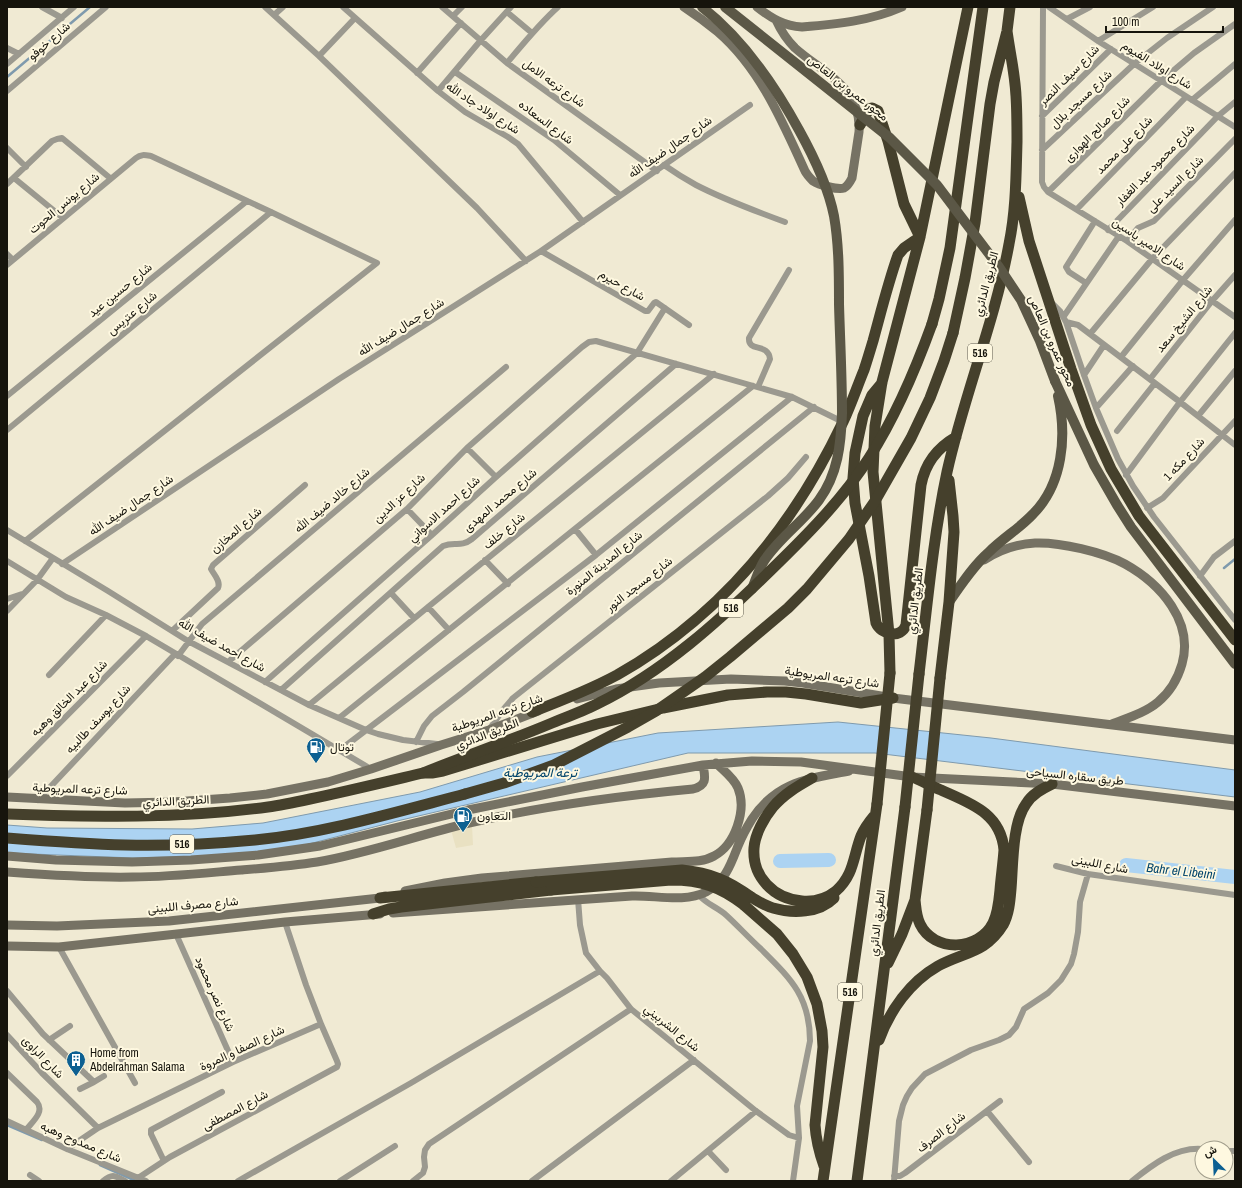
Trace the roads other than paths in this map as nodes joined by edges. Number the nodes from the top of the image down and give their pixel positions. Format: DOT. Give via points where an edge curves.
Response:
graph roads {
  1 [pos="42,7"];
  2 [pos="74,7"];
  3 [pos="106,7"];
  4 [pos="265,7"];
  5 [pos="283,7"];
  6 [pos="344,7"];
  7 [pos="442,7"];
  8 [pos="462,7"];
  9 [pos="511,7"];
  10 [pos="558,7"];
  11 [pos="684,7"];
  12 [pos="702,7"];
  13 [pos="725,7"];
  14 [pos="757,7"];
  15 [pos="902,7"];
  16 [pos="968,7"];
  17 [pos="983,7"];
  18 [pos="1010,7"];
  19 [pos="1043,7"];
  20 [pos="1049,7"];
  21 [pos="1090,7"];
  22 [pos="1153,7"];
  23 [pos="1213,7"];
  24 [pos="506,12"];
  25 [pos="274,15"];
  26 [pos="453,16"];
  27 [pos="62,18"];
  28 [pos="356,18"];
  29 [pos="1068,19"];
  30 [pos="776,20"];
  31 [pos="461,23"];
  32 [pos="1235,24"];
  33 [pos="1007,31"];
  34 [pos="532,34"];
  35 [pos="481,40"];
  36 [pos="1098,41"];
  37 [pos="7,48"];
  38 [pos="1111,49"];
  39 [pos="19,54"];
  40 [pos="319,56"];
  41 [pos="508,63"];
  42 [pos="7,64"];
  43 [pos="1134,64"];
  44 [pos="1235,64"];
  45 [pos="455,72"];
  46 [pos="417,73"];
  47 [pos="1161,81"];
  48 [pos="7,91"];
  49 [pos="438,92"];
  50 [pos="1186,97"];
  51 [pos="1192,100"];
  52 [pos="1235,102"];
  53 [pos="750,105"];
  54 [pos="1042,116"];
  55 [pos="1218,116"];
  56 [pos="860,125"];
  57 [pos="1235,127"];
  58 [pos="1235,139"];
  59 [pos="7,148"];
  60 [pos="1042,150"];
  61 [pos="664,165"];
  62 [pos="26,167"];
  63 [pos="657,171"];
  64 [pos="1235,173"];
  65 [pos="14,178"];
  66 [pos="110,178"];
  67 [pos="1016,179"];
  68 [pos="7,184"];
  69 [pos="1048,192"];
  70 [pos="620,195"];
  71 [pos="247,201"];
  72 [pos="1077,209"];
  73 [pos="272,212"];
  74 [pos="63,218"];
  75 [pos="1235,220"];
  76 [pos="1095,221"];
  77 [pos="583,222"];
  78 [pos="785,222"];
  79 [pos="1108,230"];
  80 [pos="1119,236"];
  81 [pos="920,237"];
  82 [pos="1127,241"];
  83 [pos="542,251"];
  84 [pos="7,254"];
  85 [pos="1152,259"];
  86 [pos="13,260"];
  87 [pos="526,261"];
  88 [pos="7,265"];
  89 [pos="789,270"];
  90 [pos="1235,275"];
  91 [pos="1183,280"];
  92 [pos="1086,283"];
  93 [pos="1048,298"];
  94 [pos="1212,301"];
  95 [pos="665,308"];
  96 [pos="1235,317"];
  97 [pos="1065,319"];
  98 [pos="689,325"];
  99 [pos="1235,333"];
  100 [pos="1090,334"];
  101 [pos="1104,344"];
  102 [pos="637,352"];
  103 [pos="1121,357"];
  104 [pos="676,364"];
  105 [pos="506,366"];
  106 [pos="1133,366"];
  107 [pos="1235,371"];
  108 [pos="714,374"];
  109 [pos="1084,375"];
  110 [pos="1150,379"];
  111 [pos="1055,381"];
  112 [pos="882,382"];
  113 [pos="1155,383"];
  114 [pos="756,387"];
  115 [pos="7,396"];
  116 [pos="792,397"];
  117 [pos="1180,402"];
  118 [pos="814,407"];
  119 [pos="1096,408"];
  120 [pos="1198,416"];
  121 [pos="1235,421"];
  122 [pos="843,422"];
  123 [pos="7,430"];
  124 [pos="1117,431"];
  125 [pos="1222,434"];
  126 [pos="956,437"];
  127 [pos="1235,445"];
  128 [pos="467,448"];
  129 [pos="806,457"];
  130 [pos="948,471"];
  131 [pos="1126,475"];
  132 [pos="496,477"];
  133 [pos="305,486"];
  134 [pos="1147,508"];
  135 [pos="406,509"];
  136 [pos="575,529"];
  137 [pos="7,530"];
  138 [pos="432,535"];
  139 [pos="25,541"];
  140 [pos="1235,541"];
  141 [pos="596,555"];
  142 [pos="53,558"];
  143 [pos="485,560"];
  144 [pos="7,561"];
  145 [pos="62,564"];
  146 [pos="972,570"];
  147 [pos="1200,576"];
  148 [pos="37,580"];
  149 [pos="508,584"];
  150 [pos="752,589"];
  151 [pos="24,593"];
  152 [pos="391,593"];
  153 [pos="7,599"];
  154 [pos="949,602"];
  155 [pos="428,607"];
  156 [pos="7,611"];
  157 [pos="106,616"];
  158 [pos="414,618"];
  159 [pos="1235,620"];
  160 [pos="449,630"];
  161 [pos="172,631"];
  162 [pos="889,634"];
  163 [pos="146,636"];
  164 [pos="1235,640"];
  165 [pos="188,641"];
  166 [pos="177,655"];
  167 [pos="228,662"];
  168 [pos="1235,664"];
  169 [pos="49,675"];
  170 [pos="265,682"];
  171 [pos="281,690"];
  172 [pos="893,698"];
  173 [pos="309,705"];
  174 [pos="532,712"];
  175 [pos="339,718"];
  176 [pos="1109,725"];
  177 [pos="366,730"];
  178 [pos="489,730"];
  179 [pos="1235,740"];
  180 [pos="416,742"];
  181 [pos="441,744"];
  182 [pos="340,750"];
  183 [pos="716,763"];
  184 [pos="703,765"];
  185 [pos="371,769"];
  186 [pos="857,770"];
  187 [pos="423,772"];
  188 [pos="7,776"];
  189 [pos="912,777"];
  190 [pos="812,778"];
  191 [pos="1052,784"];
  192 [pos="7,797"];
  193 [pos="38,800"];
  194 [pos="1235,806"];
  195 [pos="876,809"];
  196 [pos="468,810"];
  197 [pos="7,814"];
  198 [pos="450,814"];
  199 [pos="470,823"];
  200 [pos="453,827"];
  201 [pos="7,838"];
  202 [pos="7,856"];
  203 [pos="700,860"];
  204 [pos="132,862"];
  205 [pos="1056,866"];
  206 [pos="7,872"];
  207 [pos="1088,874"];
  208 [pos="132,877"];
  209 [pos="845,881"];
  210 [pos="699,895"];
  211 [pos="1235,895"];
  212 [pos="380,898"];
  213 [pos="578,900"];
  214 [pos="915,900"];
  215 [pos="747,901"];
  216 [pos="373,914"];
  217 [pos="285,922"];
  218 [pos="7,925"];
  219 [pos="176,934"];
  220 [pos="7,946"];
  221 [pos="59,947"];
  222 [pos="600,972"];
  223 [pos="884,973"];
  224 [pos="7,991"];
  225 [pos="631,1009"];
  226 [pos="320,1024"];
  227 [pos="70,1026"];
  228 [pos="7,1035"];
  229 [pos="49,1040"];
  230 [pos="872,1058"];
  231 [pos="694,1060"];
  232 [pos="233,1062"];
  233 [pos="7,1073"];
  234 [pos="104,1076"];
  235 [pos="94,1082"];
  236 [pos="135,1083"];
  237 [pos="80,1089"];
  238 [pos="222,1092"];
  239 [pos="1000,1101"];
  240 [pos="756,1111"];
  241 [pos="987,1111"];
  242 [pos="7,1121"];
  243 [pos="98,1128"];
  244 [pos="26,1130"];
  245 [pos="799,1138"];
  246 [pos="395,1146"];
  247 [pos="67,1149"];
  248 [pos="1194,1149"];
  249 [pos="708,1151"];
  250 [pos="164,1161"];
  251 [pos="1029,1162"];
  252 [pos="824,1168"];
  253 [pos="726,1170"];
  254 [pos="30,1174"];
  255 [pos="138,1178"];
  256 [pos="894,1178"];
  257 [pos="39,1181"];
  258 [pos="103,1181"];
  259 [pos="125,1181"];
  260 [pos="146,1181"];
  261 [pos="238,1181"];
  262 [pos="340,1181"];
  263 [pos="413,1181"];
  264 [pos="532,1181"];
  265 [pos="671,1181"];
  266 [pos="793,1181"];
  267 [pos="823,1181"];
  268 [pos="857,1181"];
  269 [pos="1132,1181"];
  1 -- 27 [label="street"];
  2 -- 27 [label="street"];
  3 -- 48 [label="street, شارع خوفو"];
  4 -- 25 [label="street"];
  5 -- 25 [label="street"];
  6 -- 28 [label="street, شارع اولاد جاد الله"];
  7 -- 26 [label="street, شارع ترعه الامل"];
  8 -- 26 [label="street"];
  9 -- 24 [label="street"];
  10 -- 34 [label="street"];
  11 -- 56 [label="main road" via="719,33 754,73 770,97 805,171 814,181 826,187 842,188 849,184"];
  12 -- 150 [label="main road, bridge" via="725,27 748,53 771,83 792,118 824,183 838,248 842,413 838,456 831,479 819,500 765,560"];
  13 -- 111 [label="main road, محور عمرو بن العاص, bridge" via="890,138 937,186 1021,300"];
  14 -- 30 [label="main road"];
  15 -- 30 [label="main road" via="846,23 796,26"];
  16 -- 81 [label="highway, الطريق الدائري / 516"];
  17 -- 150 [label="highway, الطريق الدائري / 516, bridge" via="950,248 932,324 905,391 868,459 829,509"];
  18 -- 33 [label="highway, الطريق الدائري / 516"];
  19 -- 54 [label="street"];
  20 -- 29 [label="street, شارع اولاد الفيوم"];
  21 -- 29 [label="street"];
  22 -- 36 [label="street"];
  23 -- 43 [label="street, شارع مسجد بلال"];
  24 -- 34 [label="street"];
  24 -- 35 [label="street"];
  25 -- 40 [label="street"];
  26 -- 31 [label="street, شارع ترعه الامل"];
  27 -- 39 [label="street"];
  28 -- 40 [label="street"];
  28 -- 46 [label="street, شارع اولاد جاد الله"];
  29 -- 36 [label="street, شارع اولاد الفيوم"];
  30 -- 56 [label="main road" via="795,48 849,93 858,112"];
  31 -- 35 [label="street, شارع ترعه الامل"];
  31 -- 46 [label="street"];
  32 -- 47 [label="street, شارع صالح الهوارى" via="1194,53"];
  33 -- 67 [label="highway, الطريق الدائري / 516" via="1016,95"];
  33 -- 201 [label="highway, الطريق الدائري / 516, bridge" via="987,123 975,223 965,278 953,333 932,392 911,438 849,540 808,589 763,630 704,677 656,711 622,730 554,765 465,794 356,822 256,840 125,845"];
  34 -- 41 [label="street"];
  35 -- 41 [label="street, شارع ترعه الامل"];
  35 -- 45 [label="street"];
  36 -- 38 [label="street, شارع اولاد الفيوم"];
  37 -- 39 [label="street"];
  38 -- 43 [label="street, شارع اولاد الفيوم"];
  38 -- 54 [label="street, شارع سيف النصر"];
  39 -- 42 [label="street"];
  40 -- 87 [label="street" via="477,208"];
  41 -- 63 [label="street, شارع ترعه الامل"];
  43 -- 47 [label="street, شارع اولاد الفيوم"];
  43 -- 60 [label="street, شارع مسجد بلال"];
  44 -- 51 [label="street"];
  45 -- 49 [label="street"];
  45 -- 70 [label="street, شارع السعاده" via="554,140"];
  46 -- 49 [label="street, شارع اولاد جاد الله"];
  47 -- 50 [label="street, شارع اولاد الفيوم"];
  47 -- 69 [label="street, شارع صالح الهوارى"];
  49 -- 77 [label="street, شارع اولاد جاد الله" via="465,112 518,144"];
  50 -- 51 [label="street, شارع اولاد الفيوم"];
  50 -- 72 [label="street, شارع على محمد"];
  51 -- 55 [label="street, شارع اولاد الفيوم"];
  52 -- 55 [label="street, شارع محمود عبد الغفار"];
  53 -- 61 [label="street, شارع جمال ضيف الله"];
  54 -- 60 [label="street"];
  55 -- 57 [label="street, شارع اولاد الفيوم"];
  55 -- 79 [label="street, شارع محمود عبد الغفار"];
  56 -- 81 [label="highway" via="869,109 878,111 904,204"];
  58 -- 82 [label="street, شارع السيد على" via="1154,221 1138,228"];
  59 -- 62 [label="street"];
  60 -- 69 [label="street" via="1042,182"];
  61 -- 63 [label="street, شارع جمال ضيف الله"];
  61 -- 78 [label="street" via="695,184 749,210"];
  62 -- 65 [label="street"];
  62 -- 66 [label="street" via="52,141 62,138"];
  63 -- 70 [label="street, شارع جمال ضيف الله"];
  64 -- 85 [label="street"];
  65 -- 68 [label="street"];
  65 -- 74 [label="street"];
  66 -- 71 [label="street, شارع يونس الحوت" via="139,156 151,156"];
  66 -- 74 [label="street, شارع يونس الحوت"];
  67 -- 93 [label="highway" via="1029,241"];
  67 -- 126 [label="highway, الطريق الدائري / 516" via="1013,221 1006,262"];
  69 -- 72 [label="street, شارع الامير ياسين"];
  70 -- 77 [label="street, شارع جمال ضيف الله"];
  71 -- 73 [label="street"];
  71 -- 115 [label="street, شارع حسين عيد"];
  72 -- 76 [label="street, شارع الامير ياسين"];
  73 -- 123 [label="street, شارع عتريس"];
  73 -- 139 [label="street" via="377,263"];
  74 -- 86 [label="street, شارع يونس الحوت"];
  75 -- 91 [label="street"];
  76 -- 79 [label="street, شارع الامير ياسين"];
  76 -- 92 [label="street" via="1066,266 1069,272"];
  77 -- 83 [label="street, شارع جمال ضيف الله"];
  79 -- 80 [label="street, شارع الامير ياسين"];
  80 -- 82 [label="street, شارع الامير ياسين"];
  80 -- 92 [label="street"];
  81 -- 112 [label="highway, الطريق الدائري / 516"];
  81 -- 122 [label="highway" via="898,255 865,368"];
  82 -- 85 [label="street, شارع الامير ياسين"];
  83 -- 87 [label="street, شارع جمال ضيف الله"];
  83 -- 95 [label="street, شارع حيرم" via="645,311 655,303"];
  84 -- 86 [label="street"];
  85 -- 91 [label="street, شارع الامير ياسين"];
  85 -- 100 [label="street"];
  86 -- 88 [label="street, شارع يونس الحوت"];
  87 -- 145 [label="street, شارع جمال ضيف الله" via="338,379"];
  89 -- 114 [label="street" via="749,338 751,346 764,349 770,356"];
  90 -- 94 [label="street, شارع الشيخ سعد"];
  91 -- 94 [label="street, شارع الامير ياسين"];
  91 -- 103 [label="street"];
  92 -- 97 [label="street"];
  93 -- 97 [label="street"];
  93 -- 164 [label="highway" via="1083,404 1103,453 1120,485 1143,521"];
  94 -- 96 [label="street, شارع الامير ياسين"];
  94 -- 110 [label="street, شارع الشيخ سعد"];
  95 -- 98 [label="street"];
  95 -- 102 [label="street, شارع احمد الاسواني"];
  97 -- 100 [label="street"];
  97 -- 109 [label="street"];
  99 -- 117 [label="street"];
  100 -- 101 [label="street"];
  101 -- 103 [label="street"];
  101 -- 109 [label="street"];
  102 -- 104 [label="street"];
  102 -- 128 [label="street, شارع عز الدين" via="596,341 589,342"];
  102 -- 132 [label="street, شارع احمد الاسواني"];
  103 -- 106 [label="street"];
  104 -- 108 [label="street"];
  104 -- 152 [label="street, شارع محمد المهدى" via="472,539 461,545 442,546"];
  105 -- 165 [label="street, شارع خالد ضيف الله" via="202,624"];
  106 -- 110 [label="street"];
  106 -- 119 [label="street"];
  107 -- 120 [label="street"];
  108 -- 114 [label="street"];
  108 -- 143 [label="street, شارع خلف"];
  109 -- 119 [label="street"];
  110 -- 113 [label="street"];
  111 -- 146 [label="main road" via="1060,405 1062,451 1048,494 1034,513 988,552"];
  111 -- 168 [label="main road, محور عمرو بن العاص" via="1086,449 1117,505"];
  112 -- 162 [label="highway, الطريق الدائري / 516" via="875,426 873,472"];
  112 -- 162 [label="highway" via="872,395 863,416 855,453 853,478 876,623 882,632"];
  113 -- 117 [label="street"];
  113 -- 124 [label="street"];
  114 -- 116 [label="street"];
  114 -- 136 [label="street"];
  116 -- 118 [label="street"];
  116 -- 141 [label="street"];
  117 -- 120 [label="street"];
  117 -- 131 [label="street"];
  118 -- 122 [label="street"];
  118 -- 180 [label="street, شارع المدينة المنورة" via="436,712 424,726"];
  119 -- 131 [label="street"];
  120 -- 125 [label="street"];
  121 -- 125 [label="street, شارع مكه 1"];
  122 -- 174 [label="highway" via="807,489 786,521 763,552 710,607 681,632 617,675 582,693"];
  125 -- 127 [label="street"];
  125 -- 134 [label="street, شارع مكه 1" via="1163,498"];
  126 -- 130 [label="highway, الطريق الدائري / 516"];
  126 -- 162 [label="highway" via="928,463 922,478 906,625 903,631"];
  128 -- 132 [label="street"];
  128 -- 135 [label="street, شارع عز الدين"];
  129 -- 178 [label="street, شارع مسجد النور" via="768,496 513,698"];
  130 -- 154 [label="highway" via="954,524"];
  130 -- 223 [label="highway, الطريق الدائري / 516, bridge" via="938,523"];
  131 -- 134 [label="street"];
  132 -- 138 [label="street, شارع احمد الاسواني"];
  133 -- 161 [label="street, شارع المخازن" via="213,565 211,569 219,582 218,588"];
  134 -- 147 [label="street"];
  135 -- 138 [label="street"];
  135 -- 167 [label="street, شارع عز الدين"];
  136 -- 141 [label="street"];
  136 -- 149 [label="street"];
  137 -- 139 [label="street, شارع احمد ضيف الله"];
  138 -- 170 [label="street, شارع احمد الاسواني"];
  139 -- 142 [label="street, شارع احمد ضيف الله"];
  140 -- 147 [label="street" via="1214,557"];
  141 -- 177 [label="street"];
  142 -- 145 [label="street, شارع احمد ضيف الله"];
  142 -- 148 [label="street"];
  143 -- 149 [label="street"];
  143 -- 155 [label="street, شارع خلف"];
  144 -- 148 [label="street"];
  145 -- 161 [label="street, شارع احمد ضيف الله"];
  146 -- 154 [label="main road"];
  146 -- 176 [label="main road" via="999,551 1021,545 1047,543 1094,552 1115,560 1135,570 1161,593 1181,621 1184,633 1184,658 1180,671 1167,693 1158,702 1142,712"];
  147 -- 159 [label="street"];
  148 -- 151 [label="street"];
  148 -- 157 [label="street"];
  149 -- 160 [label="street"];
  150 -- 187 [label="highway, الطريق الدائري / 516, bridge" via="674,656 609,698 533,731"];
  151 -- 153 [label="street"];
  151 -- 156 [label="street"];
  152 -- 158 [label="street"];
  152 -- 171 [label="street, شارع محمد المهدى"];
  154 -- 214 [label="highway, bridge"];
  155 -- 158 [label="street, شارع خلف"];
  155 -- 160 [label="street"];
  157 -- 163 [label="street"];
  157 -- 169 [label="street"];
  158 -- 173 [label="street, شارع خلف"];
  160 -- 175 [label="street"];
  161 -- 165 [label="street, شارع احمد ضيف الله"];
  162 -- 195 [label="highway, الطريق الدائري / 516, bridge" via="890,673"];
  163 -- 166 [label="street"];
  163 -- 188 [label="street, شارع عبد الخالق وهبه"];
  165 -- 166 [label="street, شارع خالد ضيف الله"];
  165 -- 167 [label="street, شارع احمد ضيف الله"];
  166 -- 182 [label="street"];
  166 -- 193 [label="street, شارع يوسف طالبيه"];
  167 -- 170 [label="street, شارع احمد ضيف الله"];
  170 -- 171 [label="street, شارع احمد ضيف الله"];
  171 -- 173 [label="street, شارع احمد ضيف الله"];
  172 -- 174 [label="main road, شارع ترعه المريوطية" via="803,683 695,680 616,688"];
  172 -- 176 [label="main road, شارع ترعه المريوطية"];
  172 -- 187 [label="highway" via="861,703 780,692 728,695 597,724 456,767 432,773"];
  173 -- 175 [label="street, شارع احمد ضيف الله"];
  174 -- 178 [label="main road, شارع ترعه المريوطية"];
  175 -- 177 [label="street, شارع احمد ضيف الله"];
  176 -- 179 [label="main road"];
  177 -- 180 [label="street, شارع احمد ضيف الله" via="390,738"];
  177 -- 182 [label="street"];
  178 -- 181 [label="main road, شارع ترعه المريوطية"];
  180 -- 181 [label="street, شارع احمد ضيف الله"];
  181 -- 185 [label="main road, شارع ترعه المريوطية"];
  182 -- 185 [label="street"];
  183 -- 184 [label="main road"];
  183 -- 186 [label="main road" via="785,761"];
  183 -- 203 [label="main road, شارع مصرف اللبينى" via="733,779 739,789 742,802 741,816 726,847 714,856"];
  184 -- 196 [label="main road"];
  184 -- 199 [label="main road" via="704,782 702,786 693,789 559,804"];
  185 -- 193 [label="main road, شارع ترعه المريوطية" via="310,786 230,798 125,803"];
  186 -- 189 [label="main road"];
  186 -- 190 [label="main road"];
  187 -- 197 [label="highway, الطريق الدائري / 516" via="344,792 270,807 231,811 139,816"];
  189 -- 191 [label="main road, طريق سقاره السياحى"];
  189 -- 214 [label="highway" via="981,809 1000,831 1004,850 997,912 993,924 975,941 963,945 950,945 938,941 920,924"];
  190 -- 209 [label="highway" via="787,794 764,820 754,848 758,871 761,879 772,890 798,901 814,901 830,896"];
  190 -- 210 [label="main road" via="784,788 763,804 748,825 725,876"];
  191 -- 194 [label="main road, طريق سقاره السياحى"];
  191 -- 230 [label="highway" via="1030,798 1019,817 1010,904 1005,921 998,932 988,943 938,966 910,988 894,1008"];
  192 -- 193 [label="main road, شارع ترعه المريوطية"];
  195 -- 209 [label="highway" via="861,836"];
  195 -- 252 [label="highway, الطريق الدائري / 516"];
  196 -- 198 [label="main road"];
  196 -- 199 [label="main road"];
  198 -- 200 [label="main road"];
  198 -- 204 [label="main road" via="320,846 224,858"];
  199 -- 200 [label="main road"];
  200 -- 208 [label="main road" via="362,853 308,863 186,875"];
  202 -- 204 [label="main road"];
  203 -- 210 [label="main road" via="706,871 707,880"];
  203 -- 212 [label="main road, شارع مصرف اللبينى" via="470,880"];
  204 -- 208 [label="main road"];
  205 -- 207 [label="street, شارع اللبينى"];
  206 -- 208 [label="main road"];
  207 -- 211 [label="street, شارع اللبينى"];
  207 -- 256 [label="street" via="1080,902 1076,943 1071,964 1066,972 1054,987 1024,1009 1016,1027 1009,1035 971,1050 925,1074 912,1088 900,1113"];
  209 -- 215 [label="highway" via="831,901 813,910 780,910"];
  210 -- 213 [label="main road"];
  210 -- 245 [label="street" via="725,914 788,976 801,997 808,1020 810,1041 797,1106"];
  212 -- 215 [label="highway, bridge" via="682,870 718,877 728,882"];
  212 -- 218 [label="main road, شارع مصرف اللبينى" via="169,921 57,926"];
  213 -- 216 [label="main road"];
  213 -- 222 [label="street, شارع الشربيني" via="584,947"];
  214 -- 223 [label="highway"];
  215 -- 216 [label="highway, bridge" via="711,885 671,880 401,907"];
  215 -- 252 [label="highway" via="793,954 807,978 817,1004 823,1047 815,1125 818,1150"];
  216 -- 217 [label="main road"];
  217 -- 219 [label="main road"];
  217 -- 226 [label="street"];
  219 -- 221 [label="main road"];
  219 -- 232 [label="street, شارع نصر محمود"];
  220 -- 221 [label="main road"];
  221 -- 236 [label="street"];
  222 -- 225 [label="street, شارع الشربيني"];
  222 -- 261 [label="street"];
  223 -- 230 [label="highway, الطريق الدائري / 516"];
  224 -- 229 [label="street"];
  225 -- 231 [label="street, شارع الشربيني"];
  225 -- 263 [label="street" via="429,1144 424,1157 426,1167"];
  226 -- 232 [label="street, شارع الصفا و المروة"];
  226 -- 250 [label="street, شارع المصطفى" via="337,1061 337,1068"];
  227 -- 229 [label="street"];
  228 -- 243 [label="street, شارع الراوى"];
  229 -- 235 [label="street"];
  230 -- 268 [label="highway, الطريق الدائري / 516"];
  231 -- 240 [label="street, شارع الشربيني"];
  231 -- 264 [label="street"];
  232 -- 243 [label="street, شارع الصفا و المروة"];
  233 -- 244 [label="street" via="40,1107 40,1112"];
  234 -- 235 [label="street"];
  235 -- 237 [label="street"];
  238 -- 250 [label="street" via="151,1130"];
  239 -- 241 [label="street, شارع الصرف"];
  240 -- 245 [label="street, شارع الشربيني" via="789,1135"];
  240 -- 249 [label="street"];
  241 -- 251 [label="street"];
  241 -- 256 [label="street, شارع الصرف" via="905,1174"];
  242 -- 244 [label="street, شارع ممدوح وهبه"];
  243 -- 247 [label="street, شارع الصفا و المروة"];
  244 -- 247 [label="street, شارع ممدوح وهبه"];
  245 -- 266 [label="street"];
  246 -- 262 [label="street"];
  247 -- 255 [label="street, شارع ممدوح وهبه"];
  248 -- 269 [label="street" via="1176,1153 1156,1163"];
  249 -- 253 [label="street"];
  249 -- 265 [label="street"];
  250 -- 255 [label="street, شارع المصطفى"];
  252 -- 267 [label="highway, الطريق الدائري / 516"];
  254 -- 257 [label="street"];
  255 -- 260 [label="street, شارع ممدوح وهبه"];
  258 -- 259 [label="street" via="113,1175"];
}
